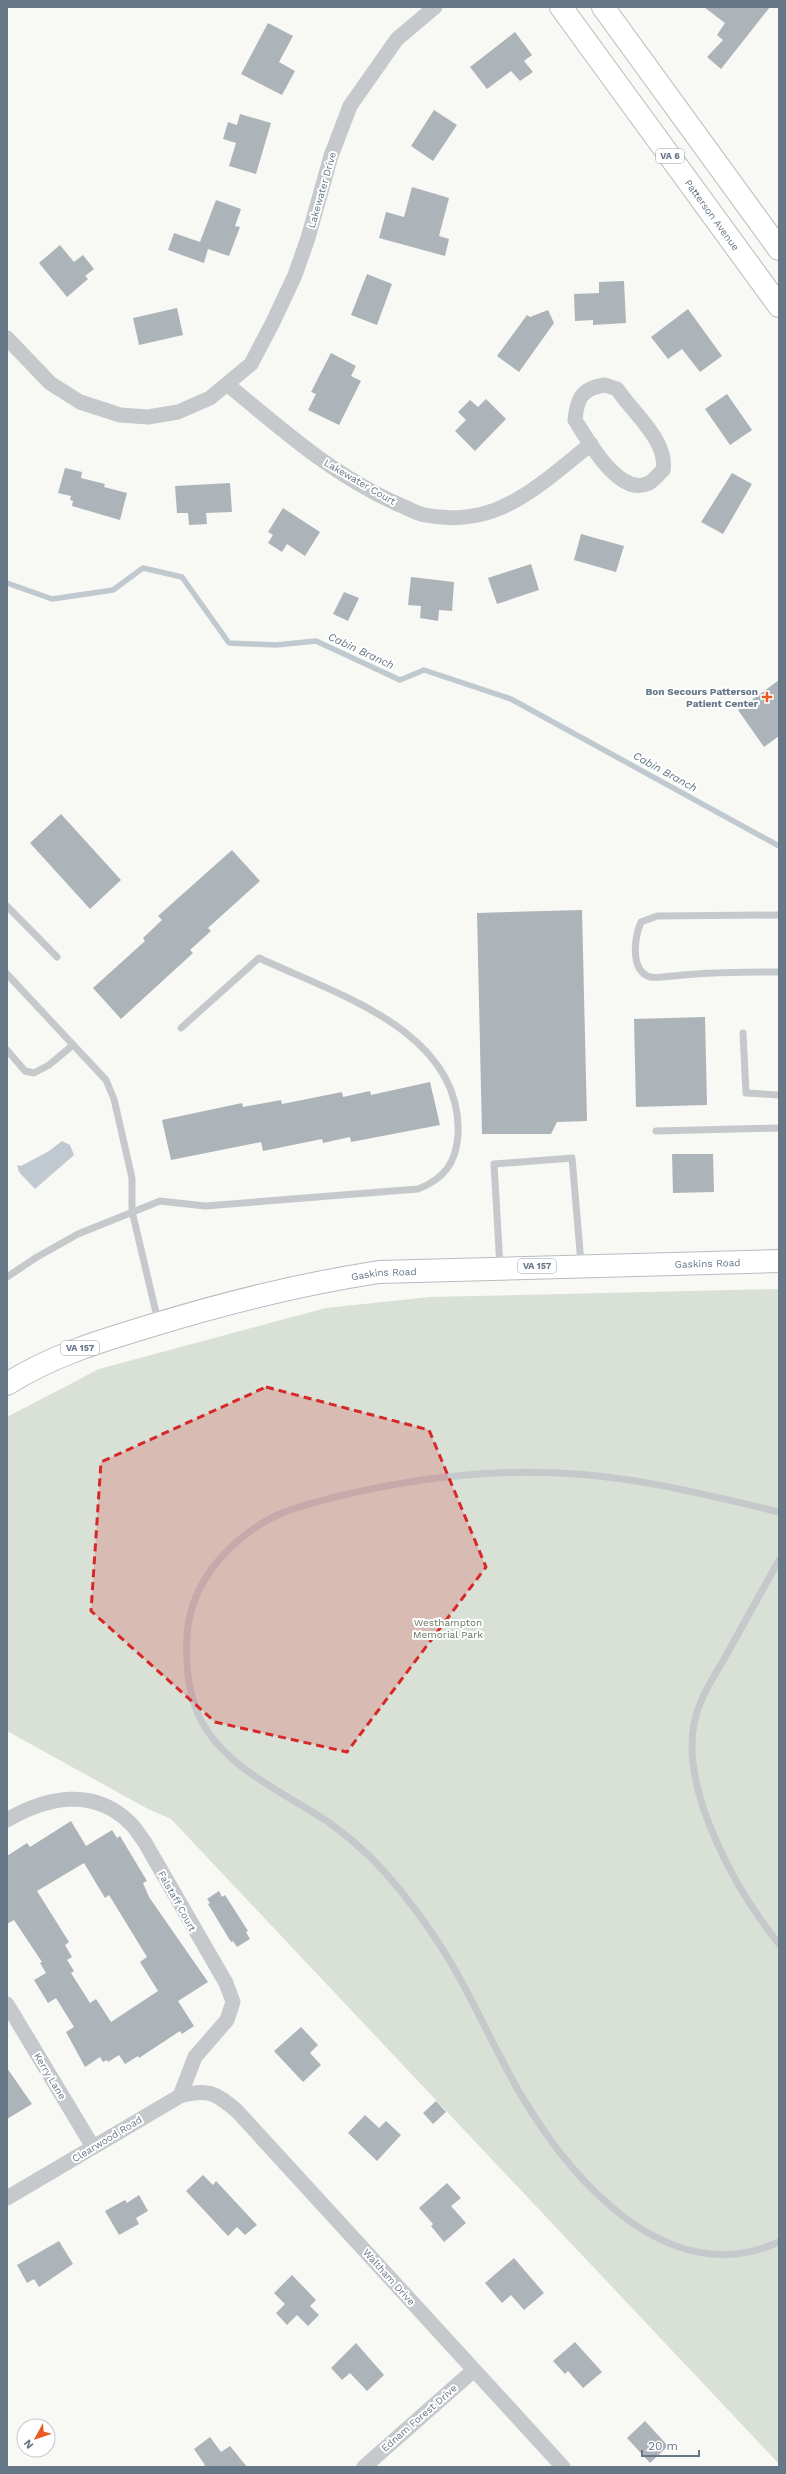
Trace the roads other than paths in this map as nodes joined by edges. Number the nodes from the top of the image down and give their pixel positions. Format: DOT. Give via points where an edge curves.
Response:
graph roads {
  1 [pos="435,7"];
  2 [pos="561,7"];
  3 [pos="603,7"];
  4 [pos="779,249"];
  5 [pos="779,306"];
  6 [pos="7,338"];
  7 [pos="227,384"];
  8 [pos="592,444"];
  9 [pos="7,906"];
  10 [pos="779,915"];
  11 [pos="57,957"];
  12 [pos="779,972"];
  13 [pos="7,974"];
  14 [pos="182,1028"];
  15 [pos="743,1033"];
  16 [pos="73,1045"];
  17 [pos="7,1050"];
  18 [pos="779,1095"];
  19 [pos="779,1128"];
  20 [pos="656,1131"];
  21 [pos="132,1211"];
  22 [pos="779,1261"];
  23 [pos="581,1266"];
  24 [pos="500,1267"];
  25 [pos="7,1277"];
  26 [pos="158,1324"];
  27 [pos="7,1384"];
  28 [pos="779,1512"];
  29 [pos="779,1560"];
  30 [pos="7,1820"];
  31 [pos="779,1944"];
  32 [pos="7,2004"];
  33 [pos="210,2092"];
  34 [pos="180,2096"];
  35 [pos="93,2147"];
  36 [pos="7,2198"];
  37 [pos="779,2242"];
  38 [pos="474,2370"];
  39 [pos="364,2467"];
  40 [pos="563,2467"];
  1 -- 7 [label="street, Lakewater Drive" via="398,39 350,106 331,156 295,275 251,364"];
  2 -- 5 [label="main road, Patterson Avenue / VA 6"];
  3 -- 4 [label="main road"];
  6 -- 7 [label="street, Lakewater Drive" via="50,383 80,402 120,415 148,417 178,412 210,398"];
  7 -- 8 [label="street, Lakewater Court" via="301,445 337,470 384,498 424,515 469,517 500,508"];
  8 -- 8 [label="street" via="575,420 576,407 586,390 591,387 610,386 623,397 657,443 664,456 663,470 649,483 636,486 621,480"];
  9 -- 11 [label="lane"];
  10 -- 12 [label="lane" via="657,916 641,922 636,934 636,961 641,971 650,977 713,972"];
  13 -- 16 [label="lane"];
  14 -- 21 [label="lane" via="259,958 378,1013 413,1038 445,1076 458,1116 455,1158 447,1172 433,1183 418,1188 205,1206 160,1201"];
  15 -- 18 [label="lane" via="746,1093"];
  16 -- 17 [label="lane" via="49,1065 34,1073 26,1071"];
  16 -- 21 [label="lane" via="106,1080 114,1099 132,1178"];
  19 -- 20 [label="lane"];
  21 -- 25 [label="lane" via="78,1234"];
  21 -- 26 [label="lane"];
  22 -- 23 [label="main road, Gaskins Road / VA 157"];
  23 -- 24 [label="main road, Gaskins Road / VA 157"];
  23 -- 24 [label="lane" via="572,1158 494,1164"];
  24 -- 26 [label="main road, Gaskins Road / VA 157" via="380,1272 337,1278 223,1304"];
  26 -- 27 [label="main road, Gaskins Road / VA 157" via="92,1344 28,1370"];
  28 -- 37 [label="lane" via="631,1480 559,1472 454,1474 400,1482 309,1504 268,1520 233,1543 204,1578 188,1617 186,1667 198,1712 209,1732 225,1752 253,1774 336,1828 396,1884 429,1926 456,1971 521,2096 548,2136 599,2195 639,2229 675,2247 700,2253 725,2254 762,2249"];
  29 -- 31 [label="lane" via="704,1696 694,1723 692,1758 706,1814 725,1861 748,1901"];
  30 -- 34 [label="street, Falstaff Court" via="54,1799 76,1798 111,1809 129,1822 144,1841 226,1983 233,2002 227,2020 195,2057"];
  32 -- 35 [label="street, Kerry Lane"];
  33 -- 34 [label="street, Clearwood Road" via="194,2092"];
  33 -- 38 [label="street, Waltham Drive" via="219,2095 237,2111"];
  34 -- 35 [label="street, Clearwood Road"];
  35 -- 36 [label="street, Clearwood Road"];
  38 -- 39 [label="street, Ednam Forest Drive"];
  38 -- 40 [label="street, Waltham Drive"];
}
